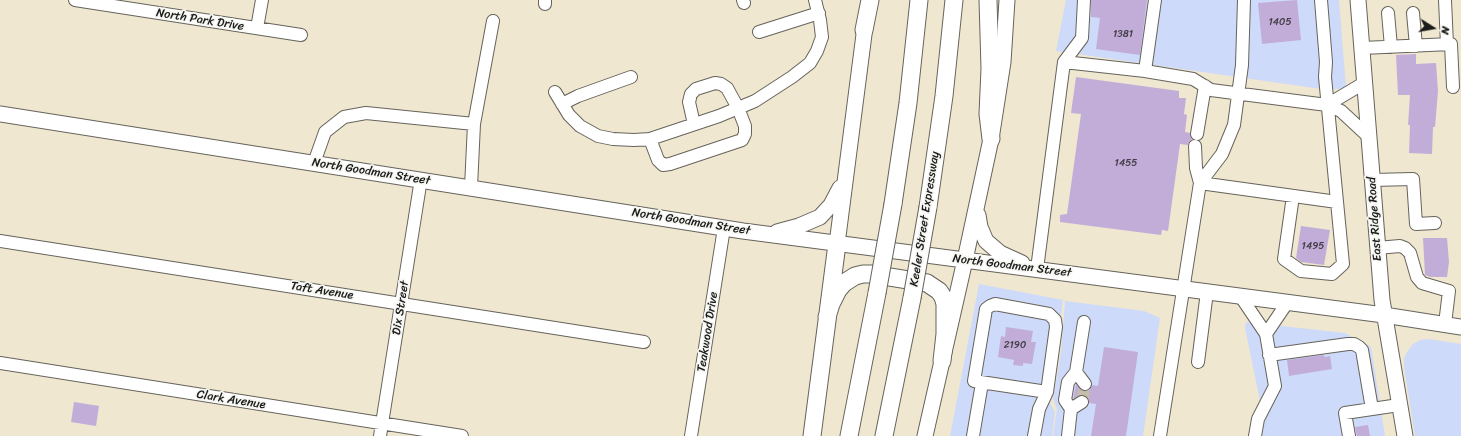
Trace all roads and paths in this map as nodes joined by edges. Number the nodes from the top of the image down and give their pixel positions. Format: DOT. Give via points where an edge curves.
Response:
graph roads {
  1 [pos="75,0"];
  2 [pos="262,0"];
  3 [pos="815,0"];
  4 [pos="869,0"];
  5 [pos="919,0"];
  6 [pos="954,0"];
  7 [pos="988,0"];
  8 [pos="1007,0"];
  9 [pos="1084,0"];
  10 [pos="1155,0"];
  11 [pos="1244,0"];
  12 [pos="1320,0"];
  13 [pos="1358,0"];
  14 [pos="1445,0"];
  15 [pos="819,13"];
  16 [pos="1388,13"];
  17 [pos="1413,13"];
  18 [pos="493,21"];
  19 [pos="257,28"];
  20 [pos="864,30"];
  21 [pos="759,32"];
  22 [pos="302,35"];
  23 [pos="1447,44"];
  24 [pos="1416,46"];
  25 [pos="1391,47"];
  26 [pos="1362,48"];
  27 [pos="1064,62"];
  28 [pos="1145,71"];
  29 [pos="631,78"];
  30 [pos="1364,84"];
  31 [pos="1205,86"];
  32 [pos="1453,87"];
  33 [pos="555,92"];
  34 [pos="1237,94"];
  35 [pos="562,104"];
  36 [pos="1327,105"];
  37 [pos="738,108"];
  38 [pos="0,114"];
  39 [pos="474,124"];
  40 [pos="694,124"];
  41 [pos="1197,134"];
  42 [pos="1369,137"];
  43 [pos="650,139"];
  44 [pos="991,139"];
  45 [pos="1195,146"];
  46 [pos="314,163"];
  47 [pos="846,170"];
  48 [pos="421,179"];
  49 [pos="1372,180"];
  50 [pos="1200,183"];
  51 [pos="471,187"];
  52 [pos="1293,196"];
  53 [pos="978,200"];
  54 [pos="1337,202"];
  55 [pos="1435,223"];
  56 [pos="724,228"];
  57 [pos="764,234"];
  58 [pos="0,241"];
  59 [pos="837,244"];
  60 [pos="1377,248"];
  61 [pos="966,260"];
  62 [pos="1037,269"];
  63 [pos="1184,289"];
  64 [pos="1207,292"];
  65 [pos="1241,297"];
  66 [pos="401,303"];
  67 [pos="1287,303"];
  68 [pos="1384,315"];
  69 [pos="827,317"];
  70 [pos="1084,322"];
  71 [pos="1445,324"];
  72 [pos="1461,327"];
  73 [pos="1266,334"];
  74 [pos="644,342"];
  75 [pos="1269,356"];
  76 [pos="942,361"];
  77 [pos="1198,362"];
  78 [pos="0,364"];
  79 [pos="1076,372"];
  80 [pos="982,382"];
  81 [pos="1085,384"];
  82 [pos="1047,392"];
  83 [pos="1082,402"];
  84 [pos="1399,404"];
  85 [pos="1071,409"];
  86 [pos="1372,409"];
  87 [pos="382,424"];
  88 [pos="380,436"];
  89 [pos="462,436"];
  90 [pos="691,436"];
  91 [pos="812,436"];
  92 [pos="849,436"];
  93 [pos="884,436"];
  94 [pos="925,436"];
  95 [pos="973,436"];
  96 [pos="1034,436"];
  97 [pos="1068,436"];
  98 [pos="1160,436"];
  99 [pos="1255,436"];
  100 [pos="1349,436"];
  101 [pos="1405,436"];
  1 -- 19 [label="street, North Park Drive"];
  2 -- 19 [label="street"];
  3 -- 15 [label="street"];
  4 -- 20 [label="highway"];
  5 -- 92 [label="highway, bridge" via="893,204"];
  6 -- 93 [label="highway, Keeler Street Expressway, bridge" via="944,96 928,207"];
  7 -- 44 [label="highway" via="988,114"];
  8 -- 44 [label="main road" via="1003,62"];
  9 -- 27 [label="street" via="1082,38"];
  10 -- 28 [label="street"];
  11 -- 34 [label="street" via="1242,64"];
  12 -- 36 [label="street"];
  13 -- 26 [label="main road, East Ridge Road"];
  14 -- 23 [label="street"];
  15 -- 21 [label="street"];
  15 -- 37 [label="street" via="822,37 810,63 756,101"];
  16 -- 25 [label="street"];
  17 -- 24 [label="street"];
  18 -- 39 [label="street"];
  19 -- 22 [label="street, North Park Drive"];
  20 -- 47 [label="main road"];
  23 -- 24 [label="street"];
  23 -- 32 [label="street" via="1451,44"];
  24 -- 25 [label="street"];
  25 -- 26 [label="street"];
  26 -- 30 [label="main road, East Ridge Road"];
  27 -- 28 [label="street"];
  27 -- 62 [label="street"];
  28 -- 31 [label="street" via="1193,79"];
  29 -- 35 [label="street"];
  30 -- 36 [label="street"];
  30 -- 42 [label="main road, East Ridge Road"];
  31 -- 34 [label="street" via="1211,90"];
  31 -- 41 [label="street"];
  33 -- 35 [label="street"];
  34 -- 36 [label="street"];
  34 -- 50 [label="street" via="1234,125 1222,154"];
  35 -- 43 [label="street" via="576,122 598,136 618,140"];
  36 -- 42 [label="street" via="1341,111"];
  36 -- 54 [label="street"];
  37 -- 40 [label="street"];
  37 -- 40 [label="street" via="727,88 721,84 715,83 696,89 691,94 689,102"];
  37 -- 43 [label="street" via="745,126 745,134 742,140 735,143 663,164 658,160"];
  38 -- 46 [label="main road, North Goodman Street"];
  39 -- 46 [label="street" via="366,113 344,117 325,132"];
  39 -- 51 [label="street"];
  40 -- 43 [label="street"];
  42 -- 49 [label="main road, East Ridge Road"];
  44 -- 53 [label="main road"];
  45 -- 50 [label="street"];
  46 -- 48 [label="main road, North Goodman Street"];
  47 -- 57 [label="main road" via="836,197 823,215 812,222"];
  47 -- 59 [label="main road"];
  48 -- 51 [label="main road, North Goodman Street"];
  48 -- 66 [label="street, Dix Street"];
  49 -- 55 [label="street" via="1413,179 1416,224"];
  49 -- 60 [label="main road, East Ridge Road"];
  50 -- 52 [label="street"];
  50 -- 63 [label="street"];
  51 -- 56 [label="main road, North Goodman Street"];
  52 -- 54 [label="street"];
  52 -- 54 [label="street" via="1284,259 1301,271 1332,274 1343,264"];
  53 -- 61 [label="main road"];
  53 -- 62 [label="main road" via="979,222 986,241 1005,256"];
  56 -- 57 [label="main road, North Goodman Street"];
  56 -- 90 [label="street, Teakwood Drive"];
  57 -- 59 [label="main road, North Goodman Street"];
  58 -- 66 [label="street, Taft Avenue"];
  59 -- 61 [label="main road, North Goodman Street"];
  59 -- 69 [label="highway"];
  60 -- 68 [label="main road, East Ridge Road"];
  60 -- 71 [label="street" via="1405,248 1410,253 1417,277 1422,283 1450,292"];
  61 -- 62 [label="main road, North Goodman Street"];
  61 -- 76 [label="main road"];
  62 -- 63 [label="main road, North Goodman Street"];
  63 -- 64 [label="main road, North Goodman Street"];
  63 -- 98 [label="street"];
  64 -- 65 [label="main road, North Goodman Street"];
  64 -- 77 [label="street"];
  65 -- 67 [label="main road, North Goodman Street"];
  65 -- 73 [label="street"];
  66 -- 74 [label="street, Taft Avenue"];
  66 -- 87 [label="street, Dix Street"];
  67 -- 68 [label="main road, North Goodman Street"];
  67 -- 73 [label="street"];
  68 -- 71 [label="main road, North Goodman Street"];
  68 -- 84 [label="main road, East Ridge Road"];
  69 -- 76 [label="highway" via="838,290 855,276 871,274 927,283 939,291 945,304"];
  69 -- 91 [label="highway"];
  70 -- 79 [label="street"];
  71 -- 72 [label="main road, North Goodman Street"];
  73 -- 75 [label="street"];
  75 -- 86 [label="street" via="1354,344 1362,350"];
  75 -- 99 [label="street" via="1274,386 1258,419"];
  76 -- 94 [label="main road"];
  78 -- 87 [label="street, Clark Avenue"];
  79 -- 81 [label="street"];
  79 -- 85 [label="street" via="1068,382 1065,400"];
  80 -- 82 [label="street"];
  80 -- 82 [label="street" via="974,381 986,309 995,304 1049,314 1055,320"];
  80 -- 95 [label="street"];
  82 -- 96 [label="street" via="1039,409"];
  83 -- 85 [label="street"];
  84 -- 86 [label="street"];
  84 -- 101 [label="main road, East Ridge Road"];
  85 -- 97 [label="street"];
  86 -- 100 [label="street" via="1345,413"];
  87 -- 88 [label="street, Dix Street"];
  87 -- 89 [label="street, Clark Avenue"];
}
